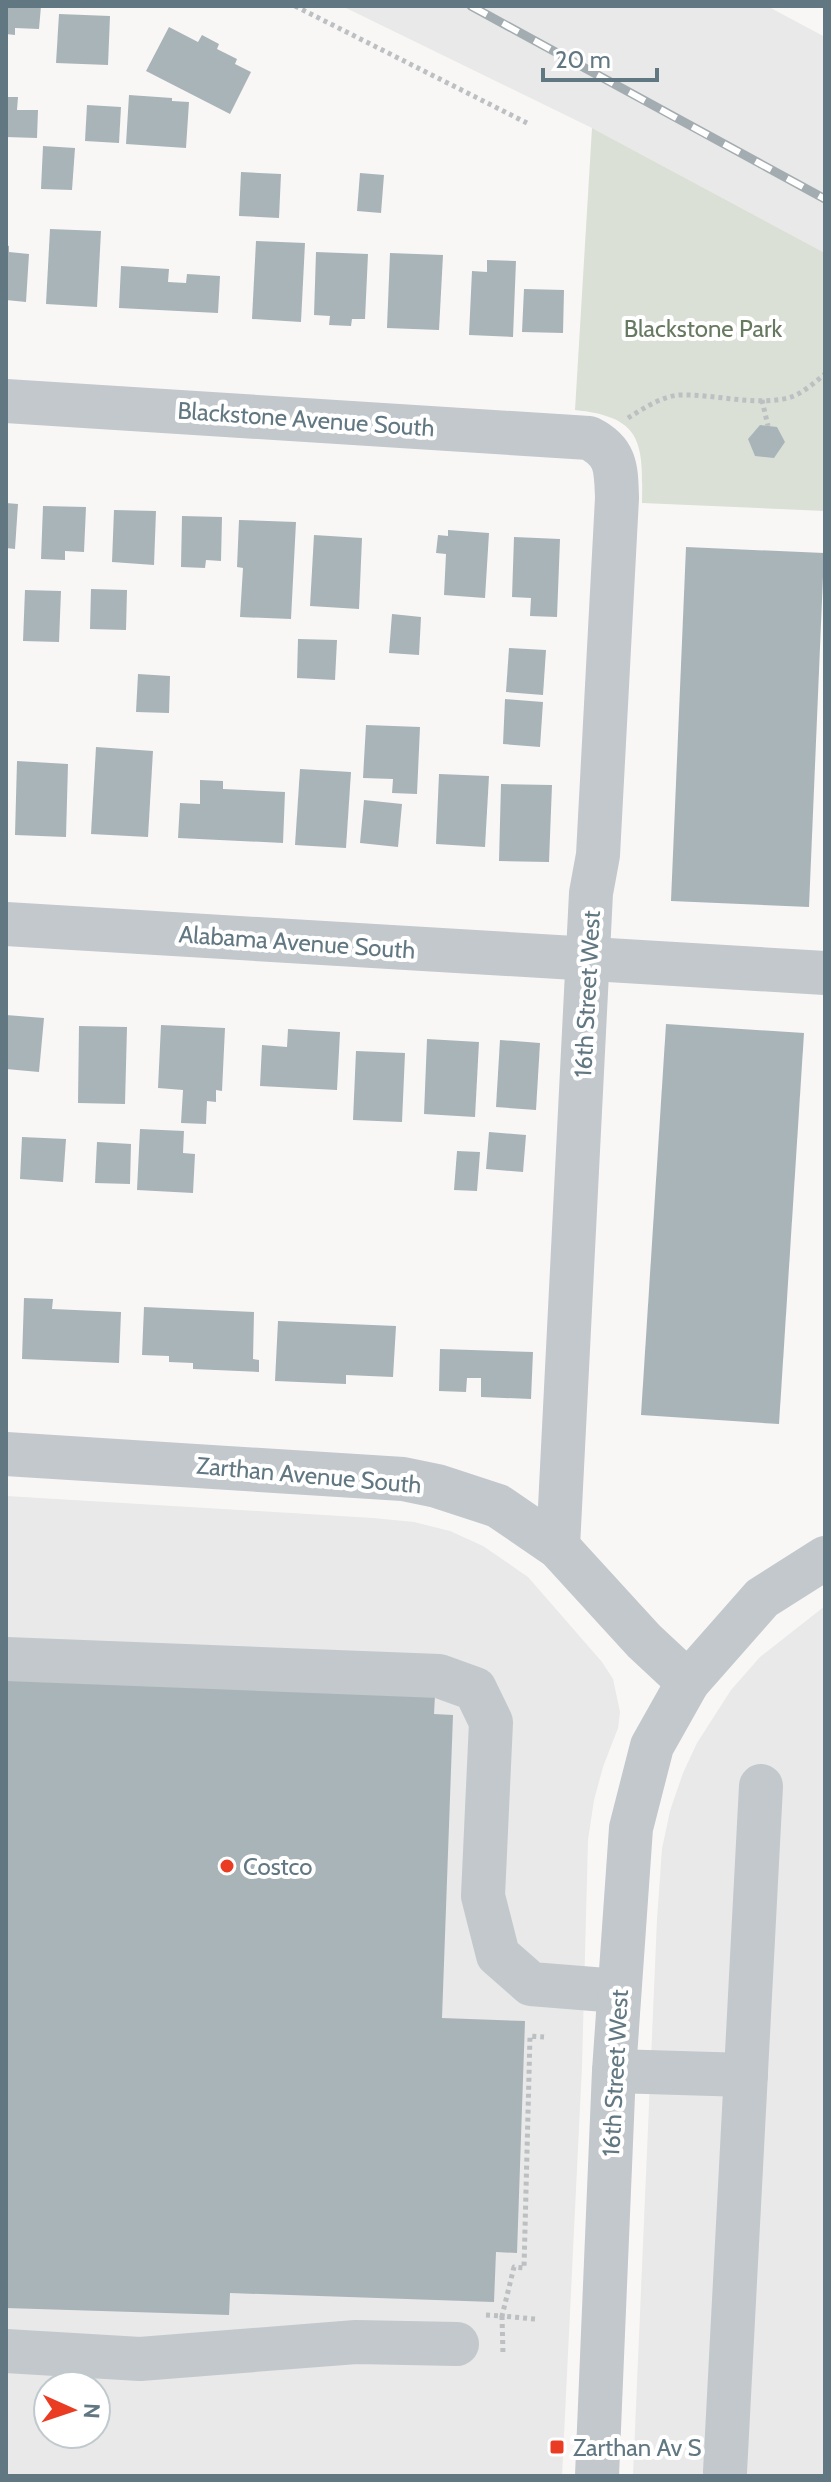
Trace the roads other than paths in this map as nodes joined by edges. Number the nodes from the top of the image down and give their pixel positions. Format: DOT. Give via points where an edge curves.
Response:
graph roads {
  1 [pos="6,401"];
  2 [pos="604,445"];
  3 [pos="6,924"];
  4 [pos="589,960"];
  5 [pos="825,973"];
  6 [pos="6,1454"];
  7 [pos="558,1547"];
  8 [pos="825,1558"];
  9 [pos="6,1659"];
  10 [pos="688,1682"];
  11 [pos="761,1786"];
  12 [pos="618,1991"];
  13 [pos="614,2071"];
  14 [pos="746,2075"];
  15 [pos="457,2344"];
  16 [pos="6,2351"];
  17 [pos="725,2472"];
  18 [pos="597,2476"];
  1 -- 2 [label="street, Blackstone Avenue South" via="573,436"];
  2 -- 4 [label="street, 16th Street West" via="616,467 617,498"];
  3 -- 4 [label="street, Alabama Avenue South"];
  4 -- 5 [label="street, Alabama Avenue South"];
  4 -- 7 [label="street, 16th Street West"];
  6 -- 7 [label="street, Zarthan Avenue South" via="403,1479 498,1506"];
  7 -- 10 [label="street, Zarthan Avenue South"];
  8 -- 10 [label="street" via="762,1598"];
  9 -- 12 [label="street" via="439,1676 475,1689 491,1722 483,1896 498,1955 531,1984"];
  10 -- 12 [label="street, 16th Street West" via="652,1746 631,1828"];
  11 -- 14 [label="street"];
  12 -- 13 [label="street, 16th Street West"];
  13 -- 14 [label="street"];
  13 -- 18 [label="street, 16th Street West"];
  14 -- 17 [label="street"];
  15 -- 16 [label="street" via="356,2342 140,2359"];
}
